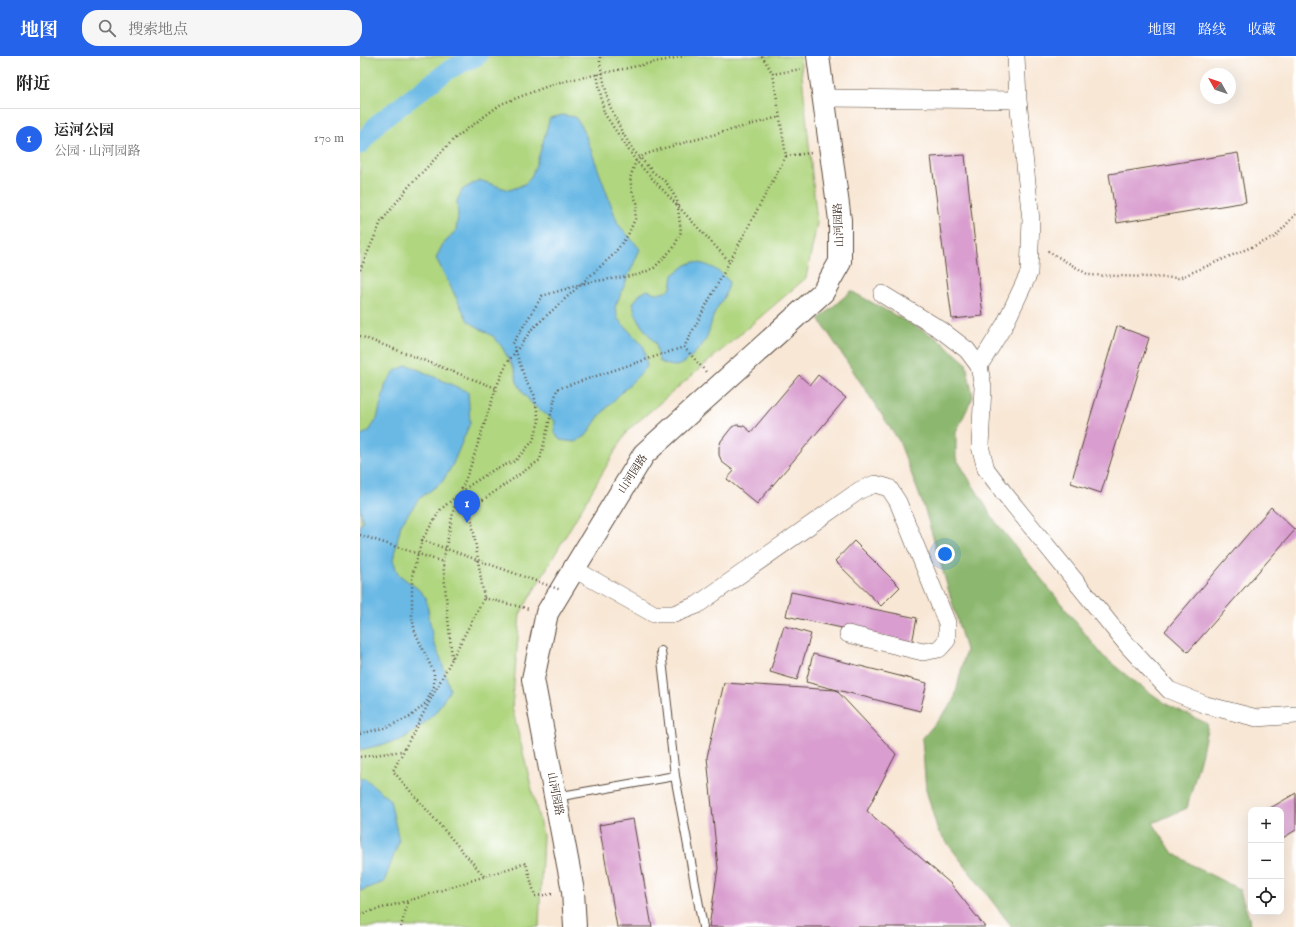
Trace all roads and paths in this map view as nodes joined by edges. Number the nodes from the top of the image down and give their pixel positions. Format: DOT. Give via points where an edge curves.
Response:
graph roads {
  1 [pos="600,56"];
  2 [pos="685,56"];
  3 [pos="762,56"];
  4 [pos="1016,56"];
  5 [pos="819,61"];
  6 [pos="597,74"];
  7 [pos="773,74"];
  8 [pos="824,98"];
  9 [pos="1018,100"];
  10 [pos="779,117"];
  11 [pos="831,151"];
  12 [pos="786,156"];
  13 [pos="636,161"];
  14 [pos="1296,214"];
  15 [pos="1030,240"];
  16 [pos="729,261"];
  17 [pos="360,270"];
  18 [pos="882,294"];
  19 [pos="360,336"];
  20 [pos="684,347"];
  21 [pos="979,366"];
  22 [pos="719,387"];
  23 [pos="496,388"];
  24 [pos="360,535"];
  25 [pos="422,540"];
  26 [pos="443,562"];
  27 [pos="574,569"];
  28 [pos="561,590"];
  29 [pos="484,598"];
  30 [pos="547,613"];
  31 [pos="848,634"];
  32 [pos="661,651"];
  33 [pos="452,658"];
  34 [pos="1296,715"];
  35 [pos="360,734"];
  36 [pos="404,751"];
  37 [pos="360,757"];
  38 [pos="675,776"];
  39 [pos="555,797"];
  40 [pos="484,876"];
  41 [pos="573,891"];
  42 [pos="408,901"];
  43 [pos="360,914"];
  44 [pos="402,927"];
  45 [pos="575,927"];
  46 [pos="702,927"];
  1 -- 25 [label="path, bridge" via="609,104 620,130 633,150 666,182 677,200 681,232 674,247 654,268 638,276 589,282 542,296 513,343 526,382 534,394 539,421 533,441 515,461 495,469 470,485 441,509"];
  2 -- 6 [label="path"];
  3 -- 7 [label="path"];
  4 -- 9 [label="street"];
  5 -- 7 [label="path"];
  5 -- 8 [label="street, 山河园路"];
  6 -- 13 [label="path" via="604,113"];
  6 -- 17 [label="path" via="556,83 501,104 454,139 410,185 382,222"];
  7 -- 10 [label="path"];
  8 -- 9 [label="street"];
  8 -- 11 [label="street, 山河园路"];
  9 -- 15 [label="street" via="1031,220"];
  10 -- 12 [label="path"];
  10 -- 13 [label="path" via="644,154"];
  11 -- 12 [label="path"];
  11 -- 22 [label="street, 山河园路" via="840,220 840,262 823,292"];
  12 -- 16 [label="path"];
  13 -- 16 [label="path"];
  13 -- 23 [label="path" via="630,178 636,208 628,235 613,255 532,329 506,365"];
  14 -- 15 [label="path" via="1275,237 1179,278 1089,275"];
  15 -- 21 [label="street" via="1029,273 1006,324"];
  16 -- 20 [label="path"];
  18 -- 21 [label="street" via="941,330 967,350"];
  19 -- 23 [label="path"];
  20 -- 22 [label="path"];
  20 -- 29 [label="path" via="556,389 540,460 470,509"];
  21 -- 34 [label="street" via="983,387 980,446 986,469 1128,646 1169,690 1206,705 1257,718"];
  22 -- 27 [label="street, 山河园路" via="644,454"];
  23 -- 26 [label="path" via="454,508"];
  24 -- 26 [label="path"];
  25 -- 28 [label="path, bridge"];
  25 -- 35 [label="path, bridge" via="412,576 412,617 415,632 434,673 434,686 426,703 410,717 387,727"];
  26 -- 33 [label="path"];
  27 -- 28 [label="street, 山河园路"];
  27 -- 31 [label="street" via="654,614 674,614 697,605 860,490 876,484 889,488 898,502 947,623 947,640 939,649 923,652"];
  28 -- 30 [label="street, 山河园路"];
  29 -- 30 [label="path"];
  29 -- 33 [label="path"];
  30 -- 39 [label="street, 山河园路" via="533,679"];
  32 -- 38 [label="lane"];
  33 -- 36 [label="path"];
  36 -- 37 [label="path"];
  36 -- 40 [label="path" via="393,771"];
  38 -- 39 [label="lane"];
  38 -- 46 [label="lane"];
  39 -- 41 [label="street, 山河园路"];
  40 -- 41 [label="path" via="526,863 535,896"];
  40 -- 42 [label="path"];
  41 -- 45 [label="street, 山河园路"];
  42 -- 43 [label="path"];
  42 -- 44 [label="path"];
}
